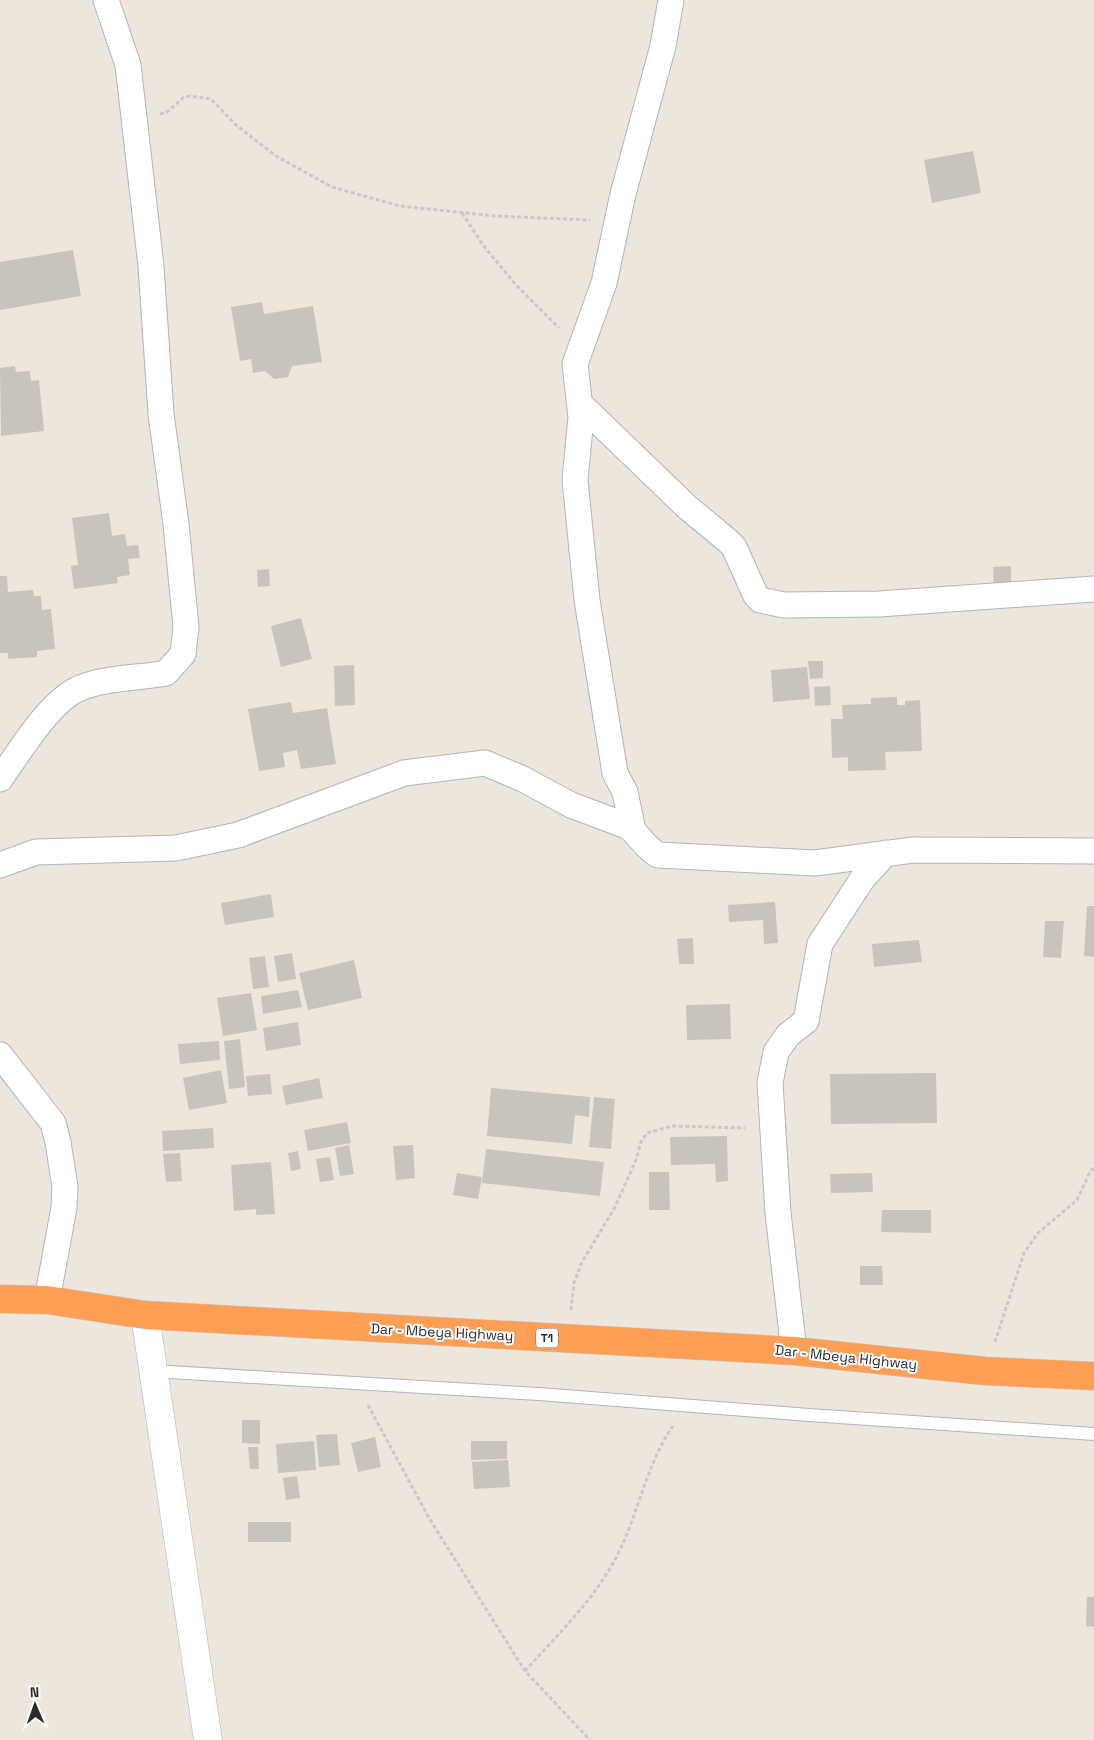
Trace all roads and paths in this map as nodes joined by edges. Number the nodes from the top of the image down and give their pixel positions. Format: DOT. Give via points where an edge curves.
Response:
graph roads {
  1 [pos="106,0"];
  2 [pos="671,0"];
  3 [pos="134,116"];
  4 [pos="462,213"];
  5 [pos="618,221"];
  6 [pos="579,351"];
  7 [pos="580,404"];
  8 [pos="1094,589"];
  9 [pos="0,779"];
  10 [pos="633,830"];
  11 [pos="1094,852"];
  12 [pos="886,854"];
  13 [pos="0,865"];
  14 [pos="0,1054"];
  15 [pos="773,1129"];
  16 [pos="1094,1167"];
  17 [pos="0,1299"];
  18 [pos="47,1300"];
  19 [pos="144,1315"];
  20 [pos="568,1339"];
  21 [pos="794,1351"];
  22 [pos="153,1370"];
  23 [pos="985,1371"];
  24 [pos="1094,1376"];
  25 [pos="356,1382"];
  26 [pos="689,1406"];
  27 [pos="1094,1434"];
  28 [pos="525,1671"];
  29 [pos="208,1740"];
  30 [pos="590,1740"];
  1 -- 3 [label="street" via="128,65"];
  2 -- 5 [label="street" via="663,46"];
  3 -- 4 [label="path" via="166,112 190,96 211,99 236,125 276,156 332,187 400,206"];
  3 -- 9 [label="street" via="151,266 160,414 176,524 186,627 183,654 166,673 109,681 76,690 46,716"];
  4 -- 5 [label="path"];
  4 -- 6 [label="path" via="515,284"];
  5 -- 6 [label="street" via="604,283"];
  6 -- 7 [label="street" via="574,364"];
  7 -- 8 [label="street" via="687,507 734,547 760,600 784,605 879,604"];
  7 -- 10 [label="street" via="575,480 587,600 615,773 625,792"];
  10 -- 12 [label="street" via="645,847 658,855 815,863"];
  10 -- 13 [label="street" via="571,805 485,763 404,773 229,837 176,848 36,852"];
  11 -- 12 [label="street" via="913,850"];
  12 -- 15 [label="street" via="855,890 820,944 806,1021 788,1035 776,1052 770,1083"];
  14 -- 18 [label="street" via="53,1123 58,1142 65,1187 64,1208"];
  15 -- 20 [label="path" via="672,1126 647,1132 614,1209 577,1273"];
  15 -- 21 [label="street" via="778,1213"];
  16 -- 23 [label="path" via="1077,1200 1038,1233 1024,1253"];
  17 -- 18 [label="highway, Dar - Mbeya Highway / T1"];
  18 -- 19 [label="highway, Dar - Mbeya Highway / T1"];
  19 -- 20 [label="highway, Dar - Mbeya Highway / T1"];
  19 -- 22 [label="main road"];
  20 -- 21 [label="highway, Dar - Mbeya Highway / T1"];
  21 -- 23 [label="highway, Dar - Mbeya Highway / T1"];
  22 -- 25 [label="lane"];
  22 -- 29 [label="main road"];
  23 -- 24 [label="highway, Dar - Mbeya Highway / T1"];
  25 -- 26 [label="lane"];
  25 -- 28 [label="path" via="429,1518"];
  26 -- 27 [label="lane"];
  26 -- 28 [label="path" via="671,1429 657,1457 618,1553 593,1592"];
  28 -- 30 [label="path"];
}
